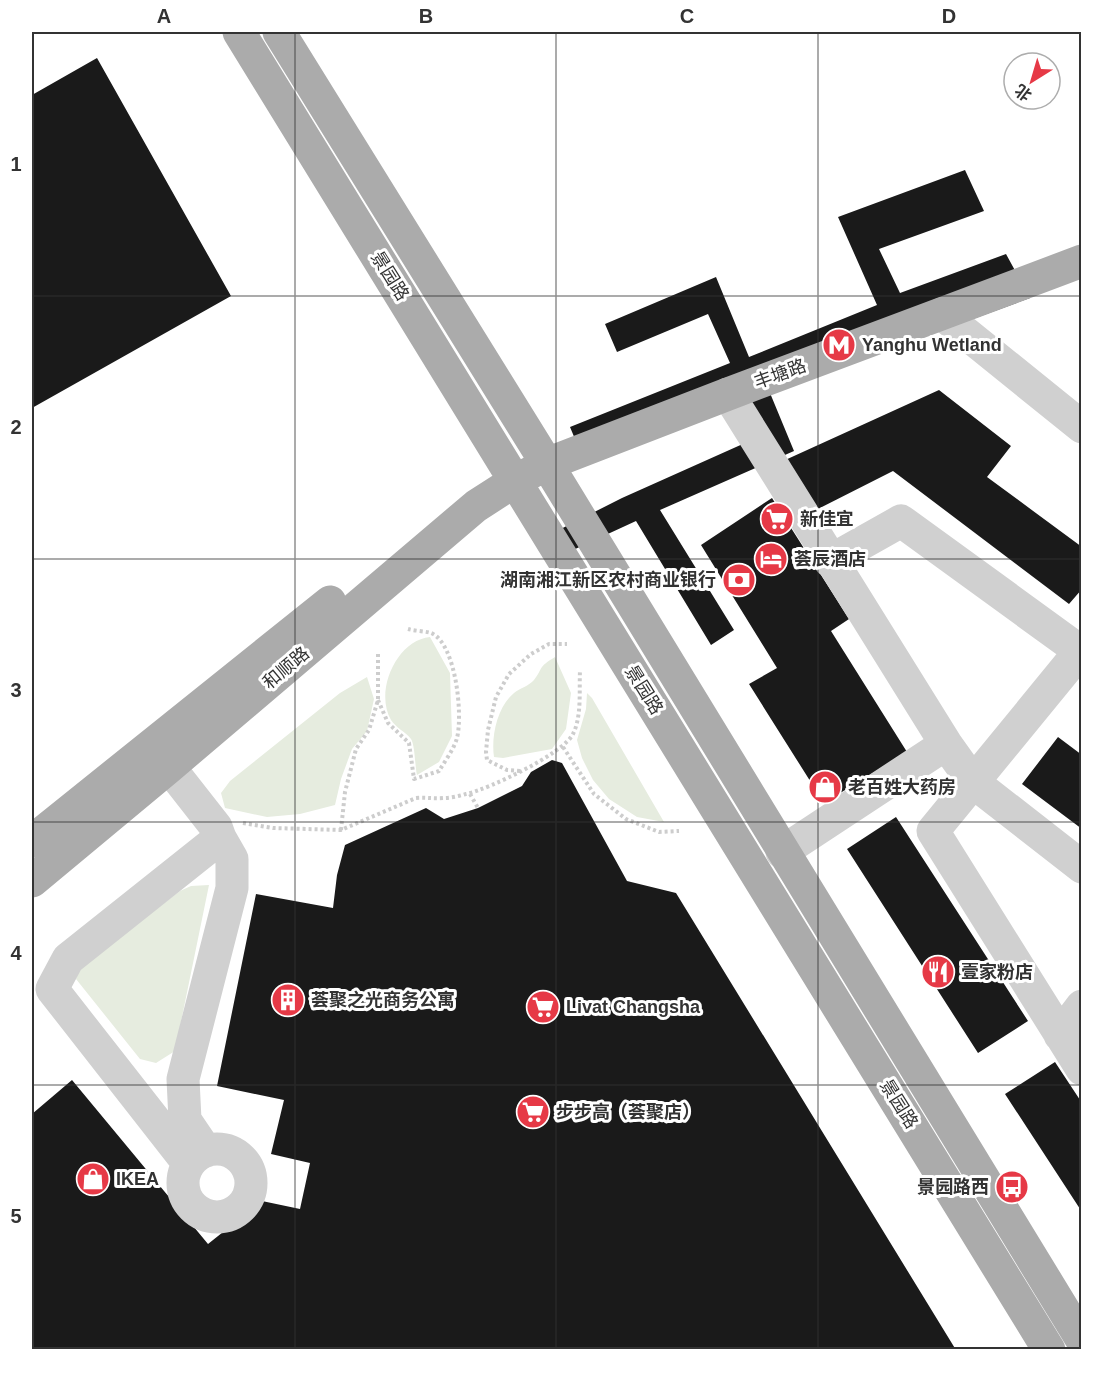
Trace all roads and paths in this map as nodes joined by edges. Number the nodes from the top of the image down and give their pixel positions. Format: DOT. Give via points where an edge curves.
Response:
graph roads {
  1 [pos="239,32"];
  2 [pos="279,32"];
  3 [pos="1082,241"];
  4 [pos="1082,261"];
  5 [pos="942,314"];
  6 [pos="728,393"];
  7 [pos="1082,427"];
  8 [pos="543,458"];
  9 [pos="511,474"];
  10 [pos="830,561"];
  11 [pos="408,629"];
  12 [pos="567,644"];
  13 [pos="1081,650"];
  14 [pos="378,654"];
  15 [pos="580,671"];
  16 [pos="378,700"];
  17 [pos="946,744"];
  18 [pos="563,747"];
  19 [pos="169,767"];
  20 [pos="520,771"];
  21 [pos="973,782"];
  22 [pos="470,794"];
  23 [pos="478,808"];
  24 [pos="229,830"];
  25 [pos="341,830"];
  26 [pos="679,831"];
  27 [pos="32,841"];
  28 [pos="782,852"];
  29 [pos="1082,867"];
  30 [pos="32,881"];
  31 [pos="1082,1006"];
  32 [pos="1060,1035"];
  33 [pos="1082,1069"];
  34 [pos="1082,1340"];
  35 [pos="1049,1350"];
  1 -- 9 [label="main road, 景园路"];
  2 -- 8 [label="main road, 景园路"];
  3 -- 8 [label="main road"];
  4 -- 5 [label="main road, 丰塘路"];
  5 -- 6 [label="main road, 丰塘路"];
  5 -- 7 [label="street"];
  6 -- 8 [label="main road, 丰塘路"];
  6 -- 10 [label="street"];
  8 -- 9 [label="main road, 和顺路"];
  8 -- 28 [label="main road, 景园路"];
  9 -- 19 [label="main road, 和顺路"];
  9 -- 27 [label="main road, 和顺路" via="468,492"];
  9 -- 35 [label="main road, 景园路"];
  10 -- 13 [label="street" via="901,521"];
  10 -- 17 [label="street"];
  11 -- 16 [label="path" via="432,633 440,639 454,664 457,737 438,771 414,779 409,743 388,723"];
  12 -- 20 [label="path" via="549,644 531,654 509,674 496,697 488,730 487,760 507,770"];
  13 -- 21 [label="street"];
  14 -- 16 [label="path"];
  15 -- 18 [label="path" via="579,708 573,734"];
  16 -- 25 [label="path" via="369,730 356,749"];
  17 -- 21 [label="street"];
  17 -- 28 [label="street"];
  18 -- 20 [label="path"];
  18 -- 26 [label="path" via="594,794 626,819 659,832"];
  19 -- 24 [label="street" via="216,827"];
  19 -- 30 [label="main road, 和顺路"];
  20 -- 22 [label="path"];
  21 -- 29 [label="street"];
  21 -- 32 [label="street" via="933,831"];
  22 -- 23 [label="path"];
  22 -- 25 [label="path" via="416,798"];
  24 -- 24 [label="street" via="232,888 183,1079 185,1120 197,1158 51,989 68,959"];
  24 -- 25 [label="path"];
  28 -- 34 [label="main road, 景园路"];
  31 -- 32 [label="street"];
  32 -- 33 [label="street"];
}
